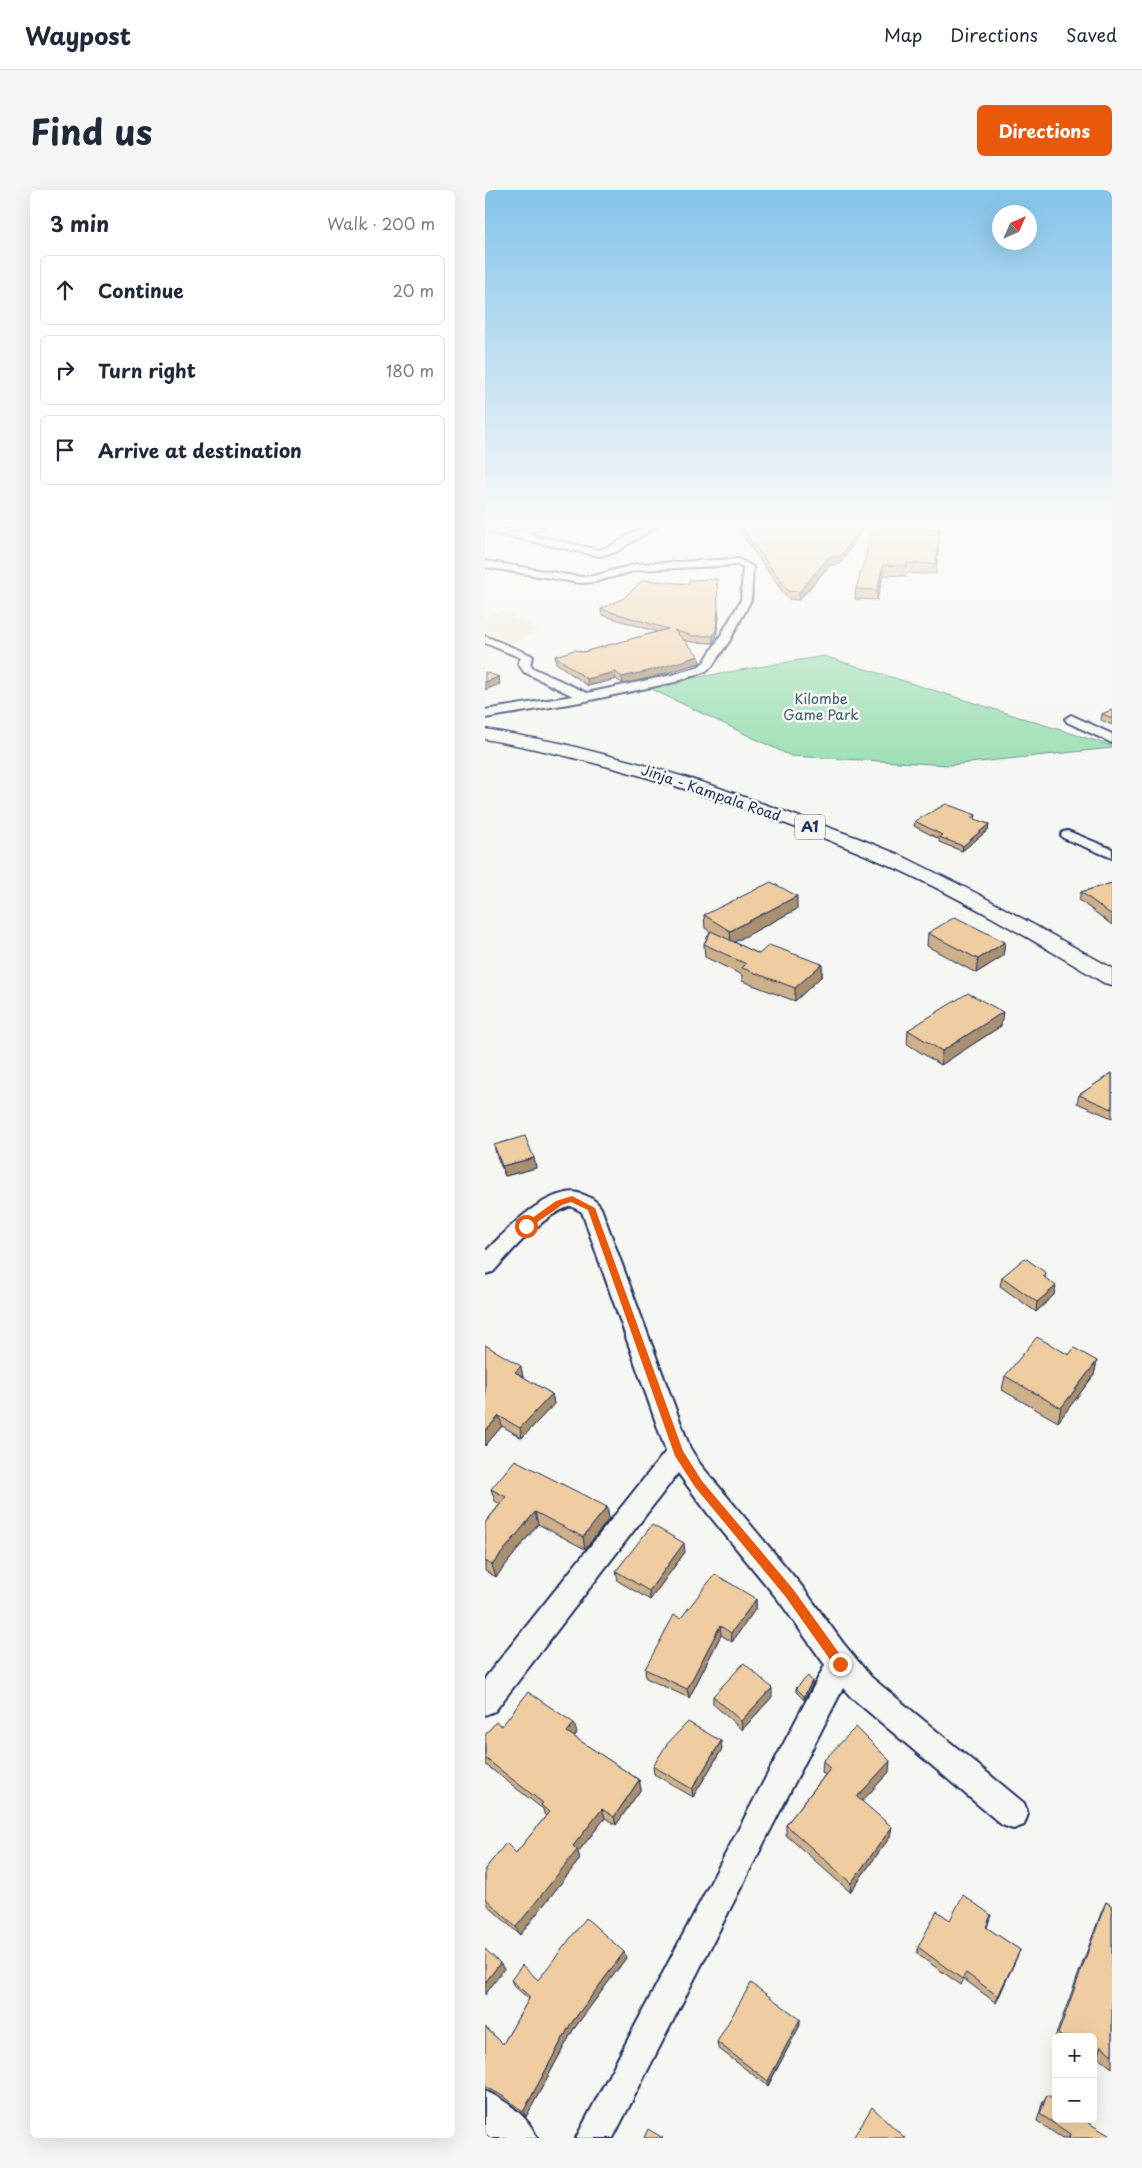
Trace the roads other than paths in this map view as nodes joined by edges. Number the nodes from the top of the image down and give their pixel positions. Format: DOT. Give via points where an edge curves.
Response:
graph roads {
  1 [pos="739,614"];
  2 [pos="485,640"];
  3 [pos="586,697"];
  4 [pos="485,714"];
  5 [pos="1071,719"];
  6 [pos="485,734"];
  7 [pos="1112,739"];
  8 [pos="1068,835"];
  9 [pos="1112,854"];
  10 [pos="1112,978"];
  11 [pos="485,1266"];
  12 [pos="679,1453"];
  13 [pos="840,1664"];
  14 [pos="485,1701"];
  15 [pos="1013,1814"];
  16 [pos="485,2109"];
  17 [pos="519,2138"];
  18 [pos="594,2138"];
  1 -- 3 [label="street" via="725,640 702,669"];
  2 -- 3 [label="street" via="527,657 524,663 528,670"];
  3 -- 4 [label="street"];
  5 -- 7 [label="street"];
  6 -- 10 [label="highway, Jinja - Kampala Road / A1" via="629,765 838,837 962,894"];
  8 -- 9 [label="street"];
  11 -- 12 [label="street" via="526,1226 559,1203 572,1199 591,1208"];
  12 -- 13 [label="street" via="699,1484 789,1592"];
  12 -- 14 [label="street"];
  13 -- 15 [label="street" via="861,1687"];
  13 -- 18 [label="street"];
  16 -- 17 [label="street"];
}
